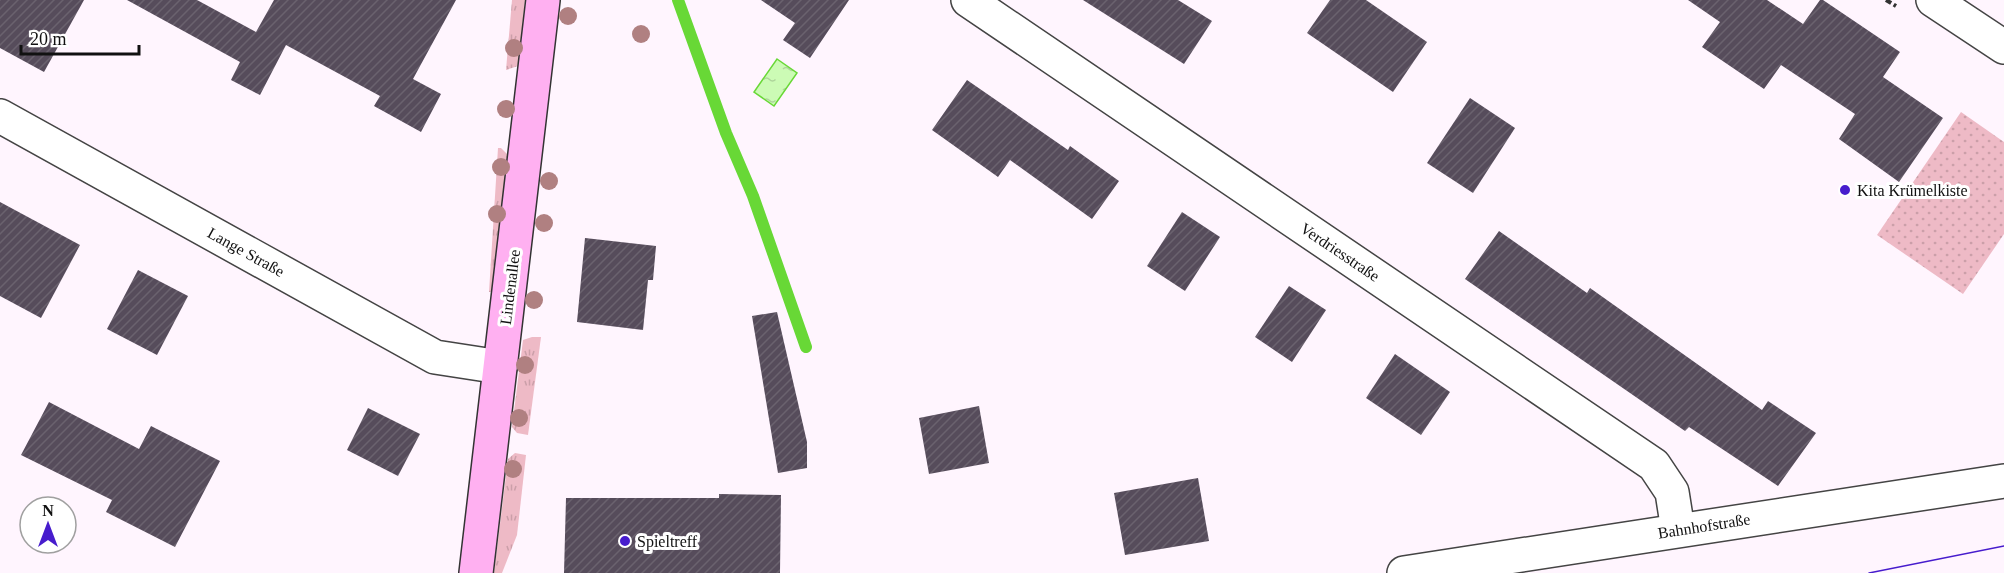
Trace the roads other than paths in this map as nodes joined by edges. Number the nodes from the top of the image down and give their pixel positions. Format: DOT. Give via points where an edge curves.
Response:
graph roads {
  1 [pos="543,0"];
  2 [pos="968,0"];
  3 [pos="1933,0"];
  4 [pos="2004,47"];
  5 [pos="0,116"];
  6 [pos="500,367"];
  7 [pos="2004,481"];
  8 [pos="1678,530"];
  9 [pos="476,573"];
  10 [pos="1404,573"];
  1 -- 6 [label="street, Lindenallee"];
  2 -- 8 [label="street, Verdriesstraße" via="1654,465 1672,492"];
  3 -- 4 [label="street"];
  5 -- 6 [label="street, Lange Straße" via="435,357"];
  6 -- 9 [label="street, Lindenallee"];
  7 -- 8 [label="street, Bahnhofstraße"];
  8 -- 10 [label="street, Bahnhofstraße"];
}
